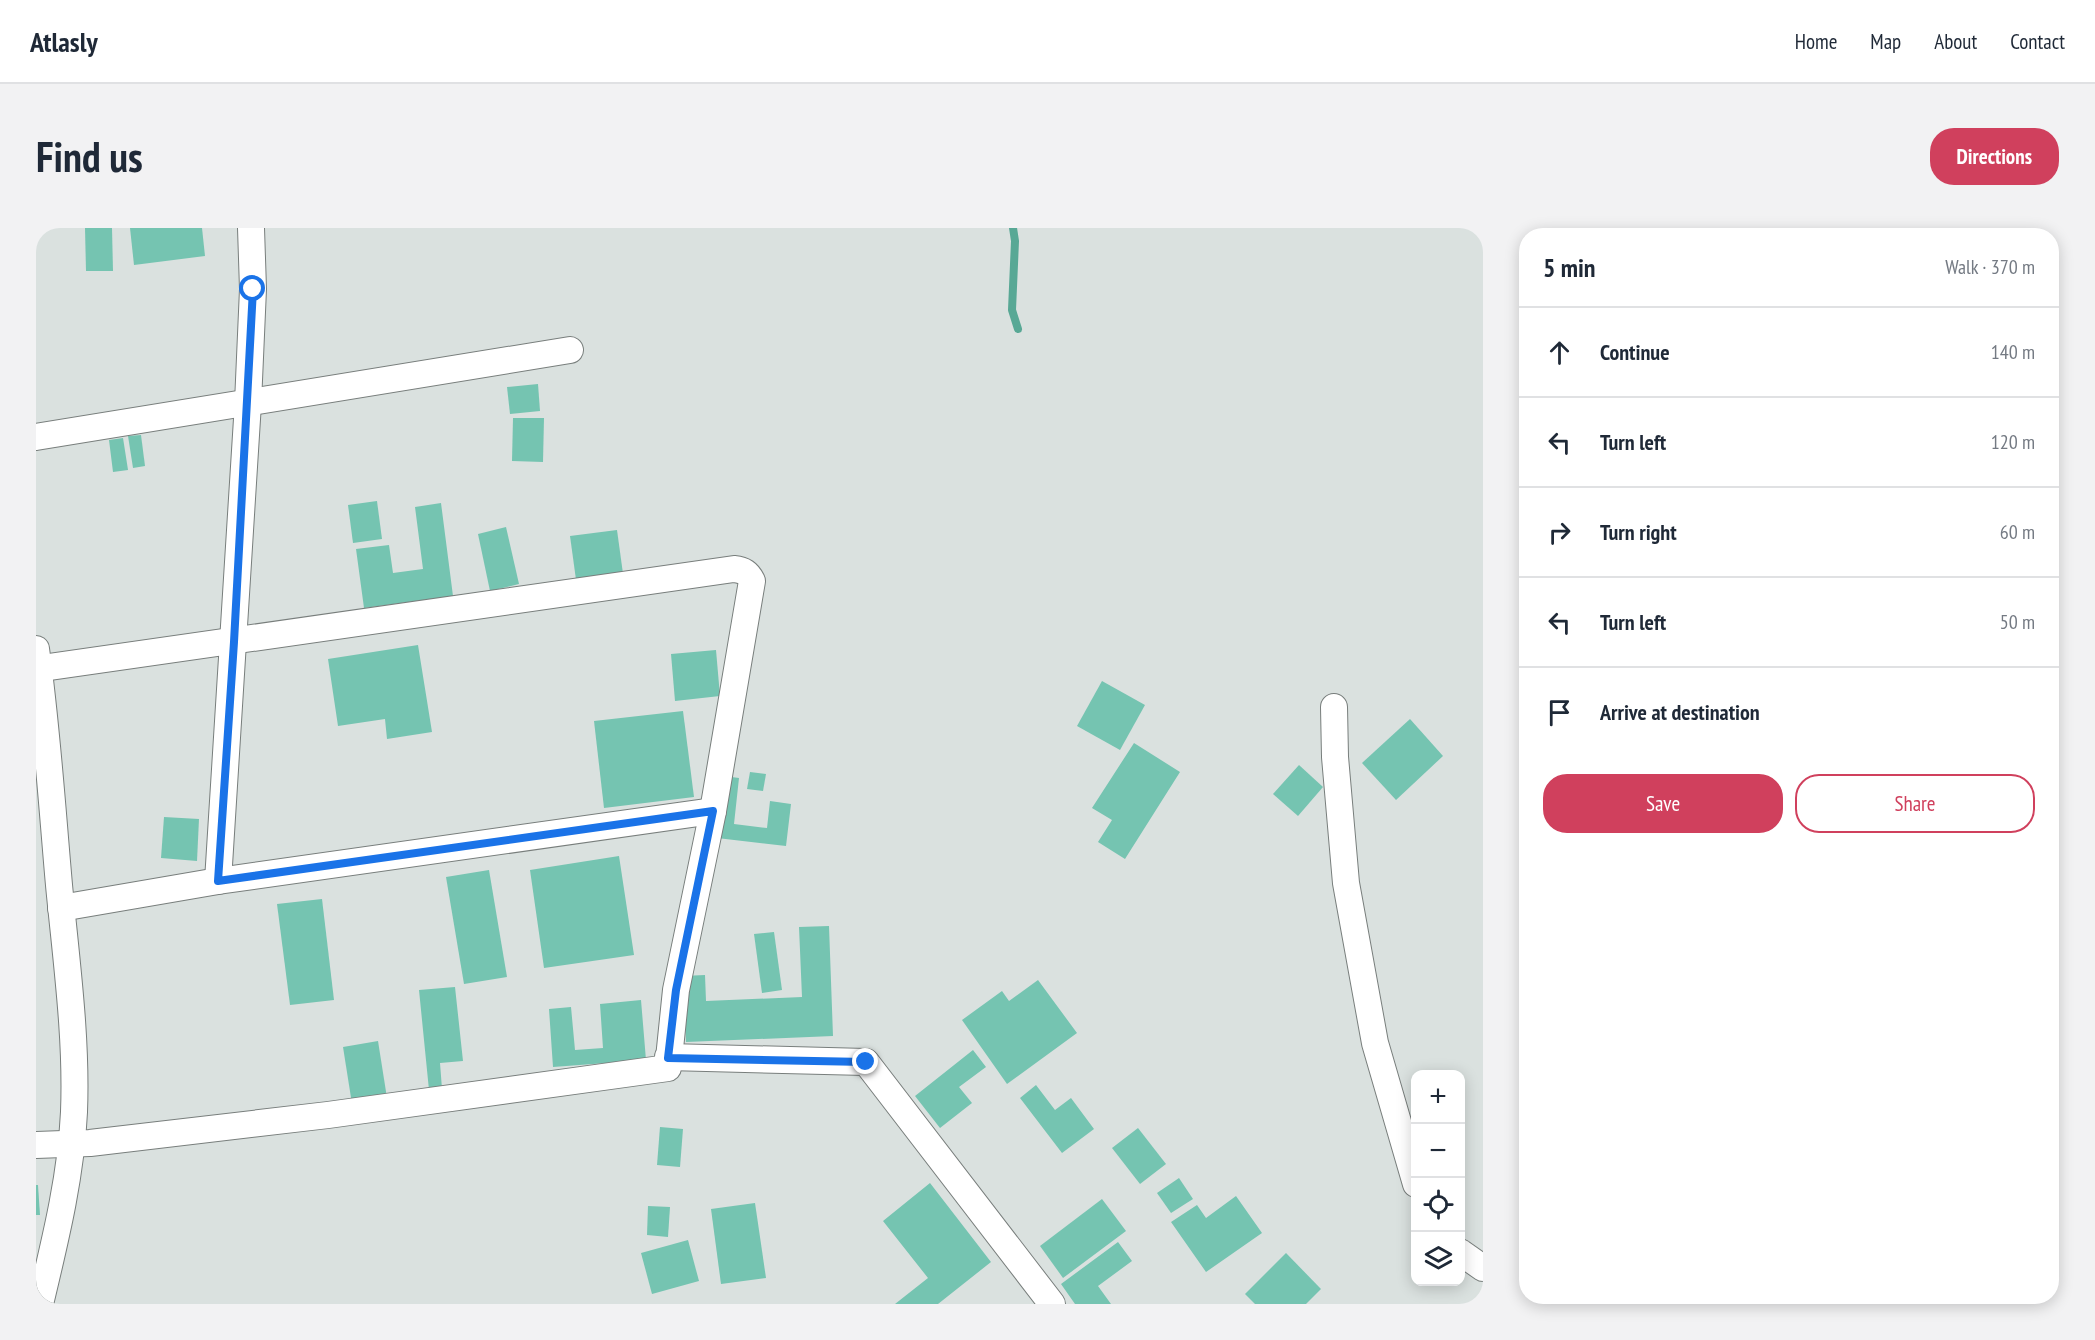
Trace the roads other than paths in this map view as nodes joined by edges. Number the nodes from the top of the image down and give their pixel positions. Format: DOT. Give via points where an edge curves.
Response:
graph roads {
  1 [pos="251,228"];
  2 [pos="570,350"];
  3 [pos="248,403"];
  4 [pos="36,437"];
  5 [pos="234,642"];
  6 [pos="37,662"];
  7 [pos="1334,707"];
  8 [pos="713,811"];
  9 [pos="218,881"];
  10 [pos="61,908"];
  11 [pos="668,1058"];
  12 [pos="71,1143"];
  13 [pos="36,1145"];
  14 [pos="1414,1178"];
  15 [pos="1465,1255"];
  16 [pos="1483,1268"];
  17 [pos="40,1304"];
  18 [pos="1052,1304"];
  1 -- 3 [label="street" via="253,289"];
  2 -- 3 [label="street"];
  3 -- 4 [label="street"];
  3 -- 5 [label="street"];
  5 -- 6 [label="street"];
  5 -- 8 [label="street" via="741,570 753,581"];
  5 -- 9 [label="street"];
  6 -- 10 [label="street"];
  7 -- 14 [label="street" via="1346,883 1375,1043"];
  8 -- 9 [label="street"];
  8 -- 11 [label="street" via="676,990"];
  9 -- 10 [label="street"];
  10 -- 12 [label="street" via="74,1069"];
  11 -- 12 [label="street" via="668,1068 328,1115"];
  11 -- 18 [label="street" via="866,1062"];
  12 -- 13 [label="street"];
  12 -- 17 [label="street" via="60,1217"];
  15 -- 16 [label="street"];
}
